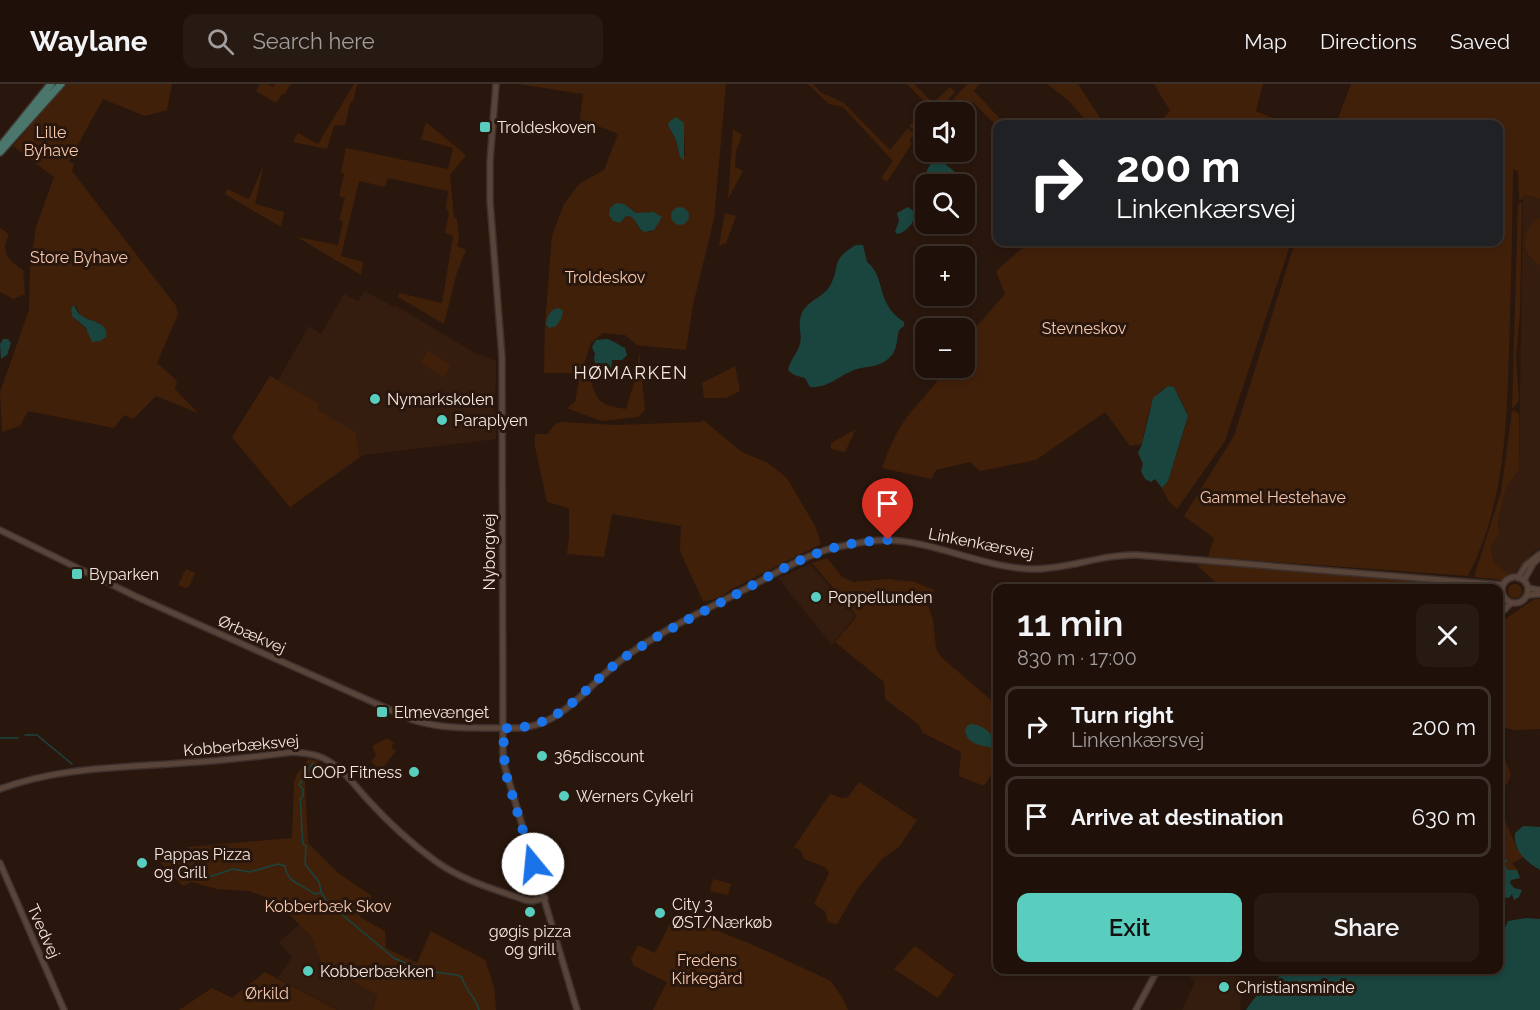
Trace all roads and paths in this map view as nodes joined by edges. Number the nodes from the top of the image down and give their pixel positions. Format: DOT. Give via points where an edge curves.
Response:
graph roads {
  1 [pos="496,84"];
  2 [pos="56,85"];
  3 [pos="0,147"];
  4 [pos="0,152"];
  5 [pos="0,530"];
  6 [pos="1540,555"];
  7 [pos="1521,579"];
  8 [pos="1468,582"];
  9 [pos="1476,584"];
  10 [pos="1479,584"];
  11 [pos="1503,586"];
  12 [pos="1540,590"];
  13 [pos="1528,591"];
  14 [pos="1503,592"];
  15 [pos="1540,594"];
  16 [pos="1508,601"];
  17 [pos="1503,606"];
  18 [pos="1503,608"];
  19 [pos="503,728"];
  20 [pos="0,789"];
  21 [pos="0,863"];
  22 [pos="545,898"];
  23 [pos="1155,974"];
  24 [pos="64,1010"];
  25 [pos="577,1010"];
  26 [pos="1136,1010"];
  1 -- 19 [label="street, Nyborgvej" via="490,201 502,357"];
  2 -- 3 [label="main road"];
  2 -- 4 [label="main road"];
  5 -- 19 [label="street, Ørbækvej" via="156,606 413,720 457,729"];
  6 -- 7 [label="street"];
  7 -- 11 [label="street" via="1510,578"];
  7 -- 13 [label="street"];
  8 -- 9 [label="street, Linkenkærsvej"];
  8 -- 10 [label="street, Linkenkærsvej"];
  8 -- 19 [label="street, Linkenkærsvej" via="1137,555 1034,569 909,543 862,542 808,557 687,620 624,658 546,722"];
  12 -- 13 [label="street"];
  13 -- 15 [label="street"];
  13 -- 16 [label="street" via="1522,602"];
  14 -- 16 [label="street"];
  16 -- 17 [label="street"];
  16 -- 18 [label="street"];
  19 -- 22 [label="street, Nyborgvej" via="505,771"];
  20 -- 22 [label="street, Kobberbæksvej" via="79,769 307,753 339,769 378,810 450,871 525,900"];
  21 -- 24 [label="street, Tvedvej"];
  22 -- 25 [label="street, Nyborgvej"];
  23 -- 26 [label="street"];
}
